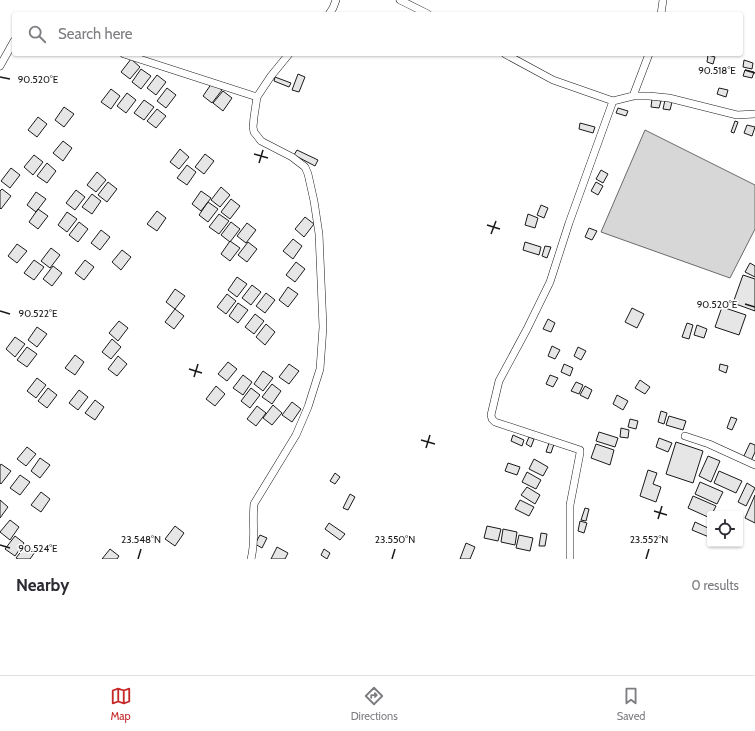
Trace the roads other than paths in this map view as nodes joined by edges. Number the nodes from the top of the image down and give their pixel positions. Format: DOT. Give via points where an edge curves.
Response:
graph roads {
  1 [pos="336,0"];
  2 [pos="400,0"];
  3 [pos="663,0"];
  4 [pos="330,12"];
  5 [pos="424,12"];
  6 [pos="660,12"];
  7 [pos="12,45"];
  8 [pos="130,56"];
  9 [pos="287,56"];
  10 [pos="509,56"];
  11 [pos="648,56"];
  12 [pos="0,66"];
  13 [pos="633,96"];
  14 [pos="257,97"];
  15 [pos="613,101"];
  16 [pos="755,114"];
  17 [pos="685,436"];
  18 [pos="755,466"];
  19 [pos="251,559"];
  20 [pos="570,559"];
  1 -- 4 [label="street"];
  2 -- 5 [label="street"];
  3 -- 6 [label="street"];
  7 -- 12 [label="street"];
  8 -- 14 [label="street"];
  9 -- 14 [label="street"];
  10 -- 15 [label="street" via="553,80"];
  11 -- 13 [label="street"];
  13 -- 15 [label="street"];
  13 -- 16 [label="street" via="669,98 737,115"];
  14 -- 19 [label="street" via="254,132 261,141 305,167 308,174 319,234 323,327 320,369 308,407 296,435 254,504"];
  15 -- 20 [label="street" via="550,282 500,381 491,415 495,422 580,450 570,505"];
  17 -- 18 [label="street" via="710,444"];
}
